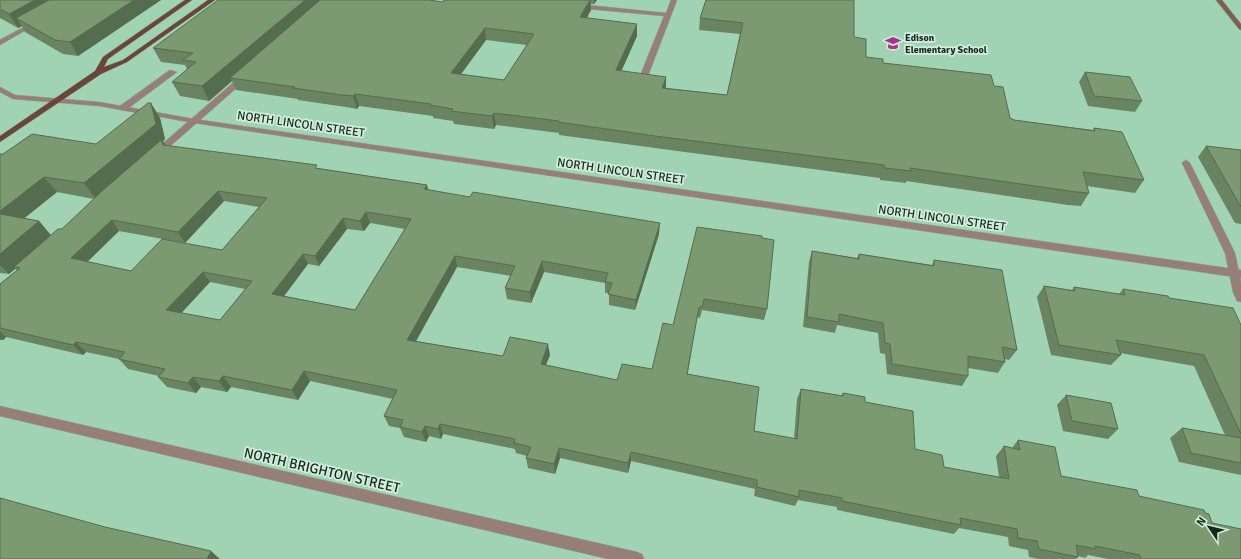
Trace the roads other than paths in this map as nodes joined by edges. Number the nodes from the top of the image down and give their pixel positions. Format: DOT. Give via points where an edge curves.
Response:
graph roads {
  1 [pos="189,0"];
  2 [pos="212,0"];
  3 [pos="674,0"];
  4 [pos="1218,0"];
  5 [pos="573,6"];
  6 [pos="669,15"];
  7 [pos="40,20"];
  8 [pos="1241,28"];
  9 [pos="0,43"];
  10 [pos="251,71"];
  11 [pos="98,72"];
  12 [pos="173,72"];
  13 [pos="644,76"];
  14 [pos="0,89"];
  15 [pos="56,101"];
  16 [pos="123,108"];
  17 [pos="194,121"];
  18 [pos="0,140"];
  19 [pos="148,161"];
  20 [pos="1186,163"];
  21 [pos="1238,274"];
  22 [pos="1241,298"];
  23 [pos="0,411"];
  24 [pos="637,559"];
  1 -- 11 [label="main road" via="106,58"];
  2 -- 11 [label="main road" via="125,61"];
  3 -- 6 [label="street"];
  4 -- 8 [label="main road"];
  5 -- 6 [label="street"];
  6 -- 13 [label="street"];
  7 -- 9 [label="street"];
  10 -- 17 [label="street"];
  11 -- 15 [label="main road"];
  12 -- 16 [label="street"];
  14 -- 15 [label="street, NORTH LINCOLN STREET" via="13,97"];
  15 -- 16 [label="street, NORTH LINCOLN STREET"];
  15 -- 18 [label="main road"];
  16 -- 17 [label="street, NORTH LINCOLN STREET"];
  17 -- 19 [label="street"];
  17 -- 21 [label="street, NORTH LINCOLN STREET"];
  20 -- 21 [label="street"];
  21 -- 22 [label="street" via="1238,292"];
  23 -- 24 [label="street, NORTH BRIGHTON STREET"];
}
